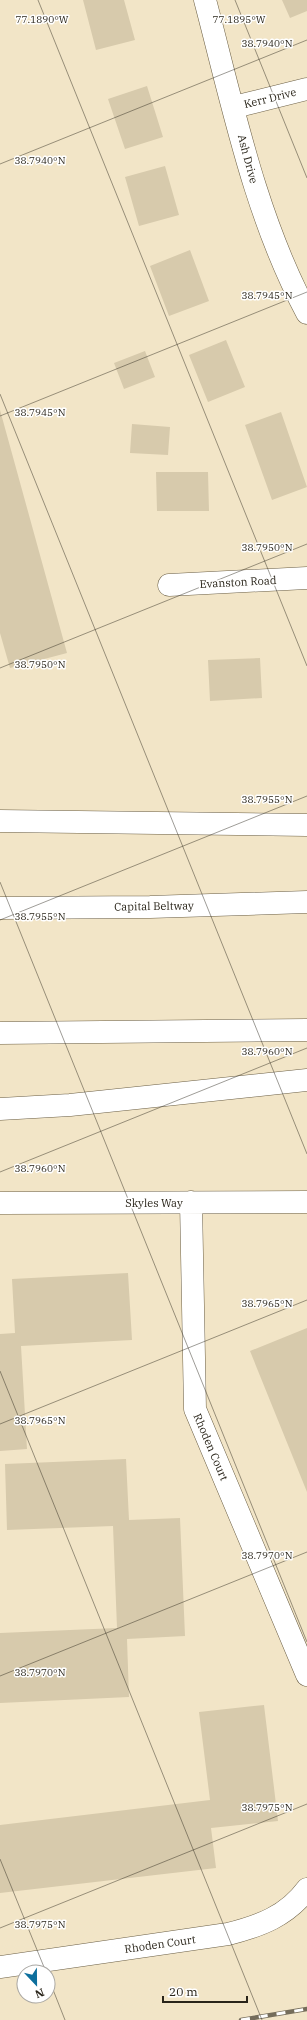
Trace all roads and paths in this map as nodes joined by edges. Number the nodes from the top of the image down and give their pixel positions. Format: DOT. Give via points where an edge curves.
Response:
graph roads {
  1 [pos="205,0"];
  2 [pos="307,89"];
  3 [pos="234,107"];
  4 [pos="307,312"];
  5 [pos="307,578"];
  6 [pos="169,585"];
  7 [pos="0,821"];
  8 [pos="307,825"];
  9 [pos="307,902"];
  10 [pos="0,908"];
  11 [pos="307,1030"];
  12 [pos="0,1033"];
  13 [pos="307,1080"];
  14 [pos="0,1110"];
  15 [pos="191,1202"];
  16 [pos="307,1202"];
  17 [pos="0,1203"];
  18 [pos="306,1667"];
  19 [pos="307,1889"];
  20 [pos="0,1967"];
  1 -- 3 [label="main road, Ash Drive"];
  2 -- 3 [label="main road, Kerr Drive"];
  3 -- 4 [label="main road, Ash Drive" via="264,216 288,278"];
  5 -- 6 [label="main road, Evanston Road"];
  7 -- 8 [label="main road"];
  9 -- 10 [label="main road, Capital Beltway"];
  11 -- 12 [label="main road"];
  13 -- 14 [label="main road"];
  15 -- 16 [label="main road, Skyles Way"];
  15 -- 17 [label="main road, Skyles Way"];
  15 -- 18 [label="main road, Rhoden Court" via="195,1408"];
  19 -- 20 [label="main road, Rhoden Court" via="275,1919 242,1930"];
}
